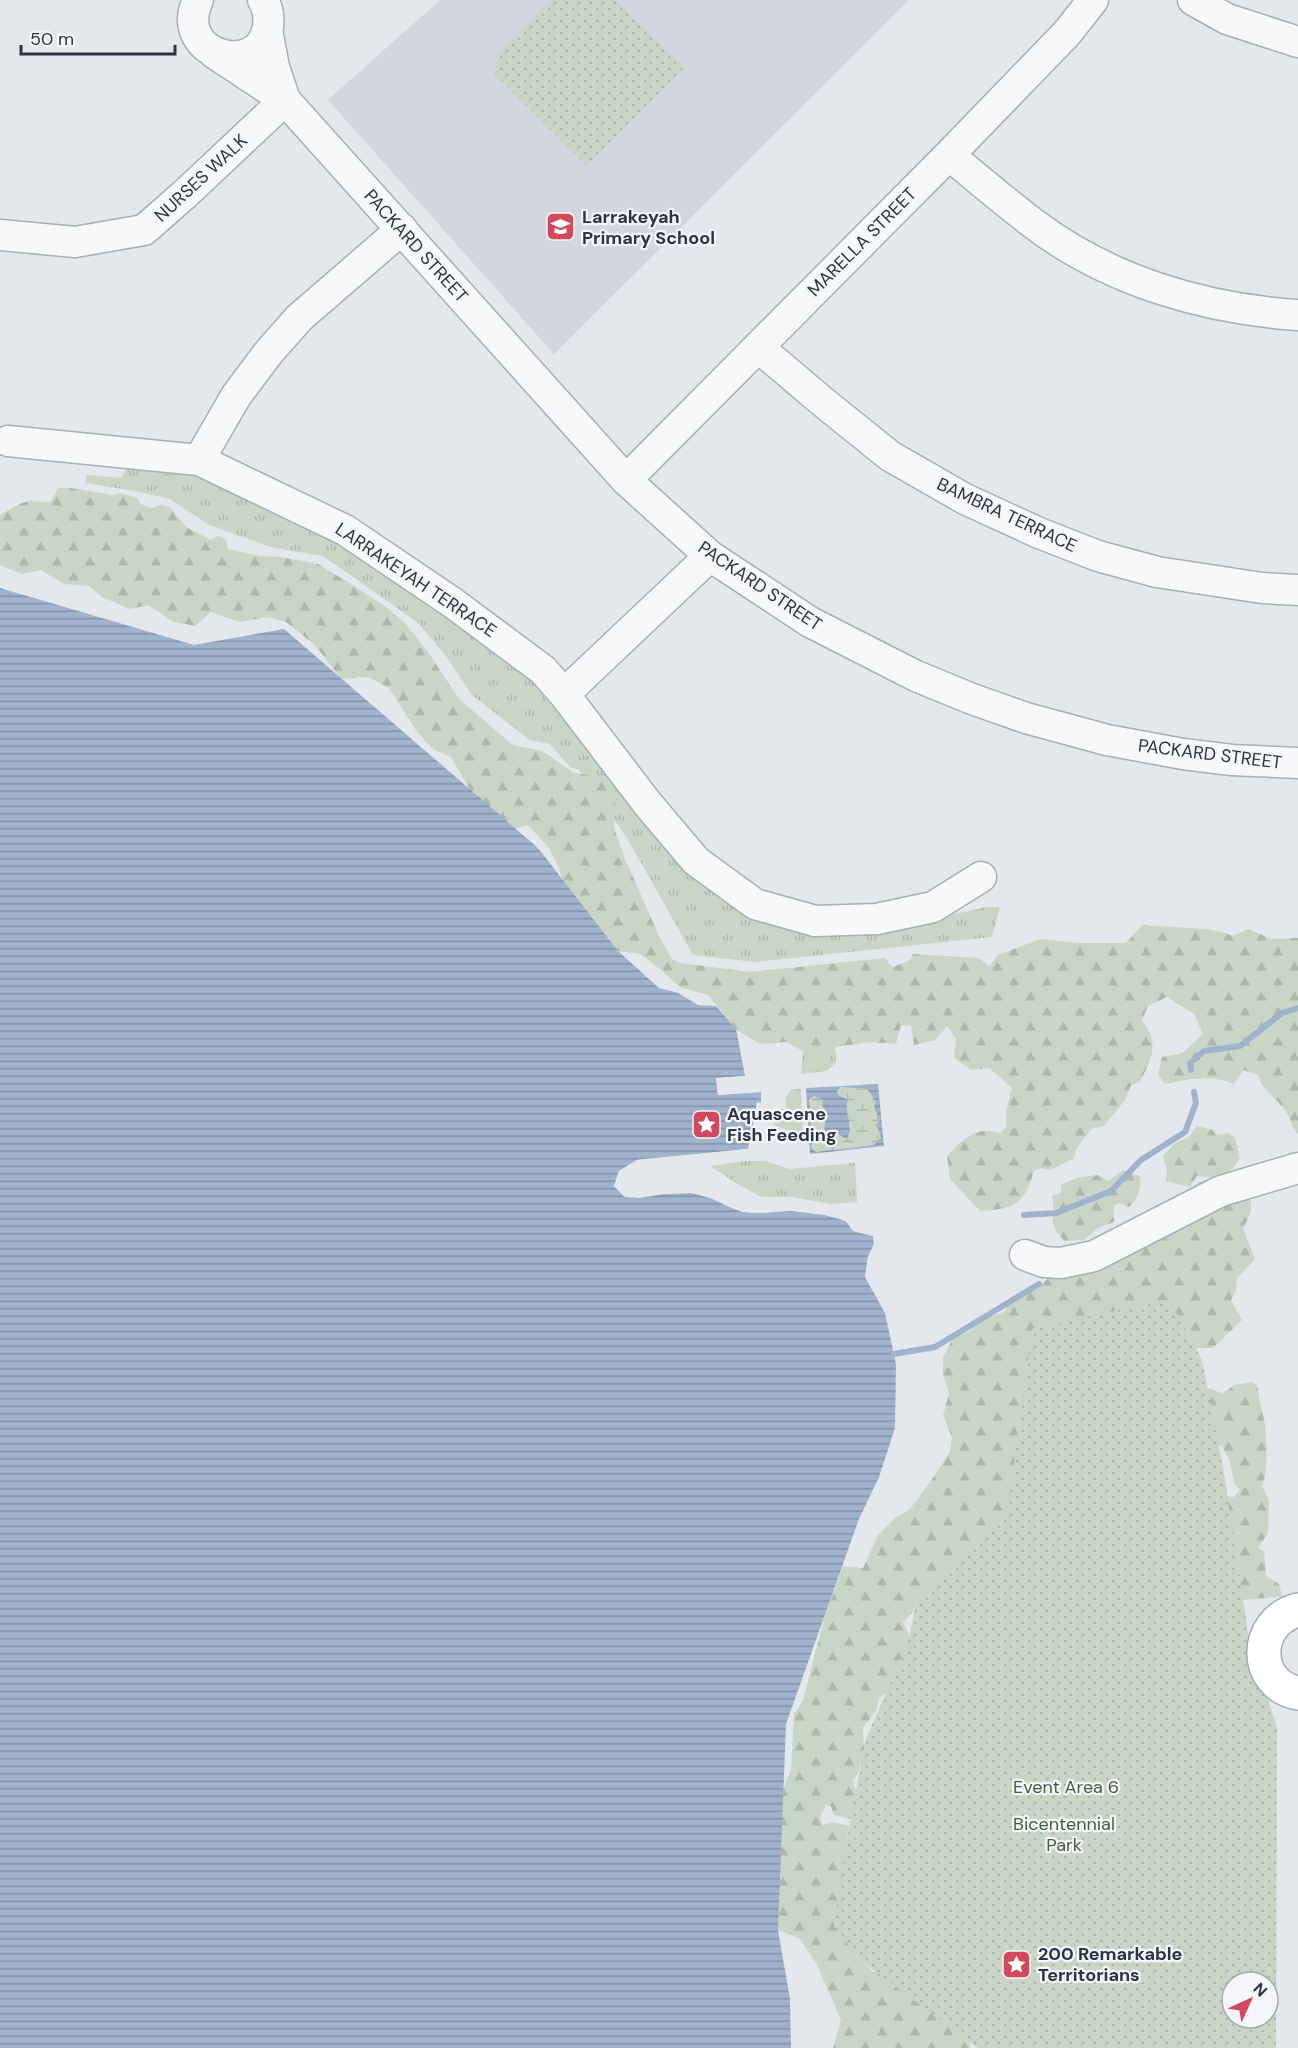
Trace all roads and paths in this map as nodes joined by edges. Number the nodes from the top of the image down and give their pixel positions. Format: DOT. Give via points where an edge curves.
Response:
graph roads {
  1 [pos="288,0"];
  2 [pos="1093,0"];
  3 [pos="1193,0"];
  4 [pos="193,4"];
  5 [pos="266,18"];
  6 [pos="1298,42"];
  7 [pos="214,53"];
  8 [pos="285,100"];
  9 [pos="949,155"];
  10 [pos="402,229"];
  11 [pos="0,235"];
  12 [pos="1298,315"];
  13 [pos="758,346"];
  14 [pos="8,441"];
  15 [pos="199,460"];
  16 [pos="626,480"];
  17 [pos="710,556"];
  18 [pos="1298,590"];
  19 [pos="564,694"];
  20 [pos="1298,763"];
  21 [pos="981,877"];
  22 [pos="1298,1168"];
  23 [pos="1025,1255"];
  24 [pos="1298,1610"];
  25 [pos="1286,1686"];
  26 [pos="1298,1706"];
  1 -- 5 [label="street"];
  2 -- 9 [label="street, MARELLA STREET" via="1067,33"];
  3 -- 6 [label="street" via="1227,19"];
  4 -- 7 [label="street, PACKARD STREET" via="196,34"];
  5 -- 7 [label="street" via="262,42 252,51 226,57"];
  5 -- 8 [label="street, PACKARD STREET" via="274,67"];
  7 -- 8 [label="street, PACKARD STREET"];
  8 -- 10 [label="street, PACKARD STREET"];
  8 -- 11 [label="street, NURSES WALK" via="144,230 75,242"];
  9 -- 12 [label="street" via="1036,225 1093,261 1149,286 1212,303"];
  9 -- 13 [label="street, MARELLA STREET"];
  10 -- 15 [label="street" via="291,326 236,396"];
  10 -- 16 [label="street, PACKARD STREET"];
  13 -- 16 [label="street, MARELLA STREET"];
  13 -- 18 [label="street, BAMBRA TERRACE" via="890,456 976,504 1098,556 1157,572"];
  14 -- 15 [label="street, LARRAKEYAH TERRACE"];
  15 -- 19 [label="street, LARRAKEYAH TERRACE" via="345,530 509,643 543,670"];
  16 -- 17 [label="street, PACKARD STREET"];
  17 -- 19 [label="street"];
  17 -- 20 [label="street, PACKARD STREET" via="810,622 916,676 972,699 1107,740 1232,760"];
  19 -- 21 [label="street, LARRAKEYAH TERRACE" via="696,861 755,904 815,921 877,919 933,907"];
  22 -- 23 [label="street" via="1221,1191 1094,1256 1061,1263"];
  24 -- 25 [label="main road" via="1278,1619 1265,1641 1267,1668"];
  25 -- 26 [label="street"];
}
